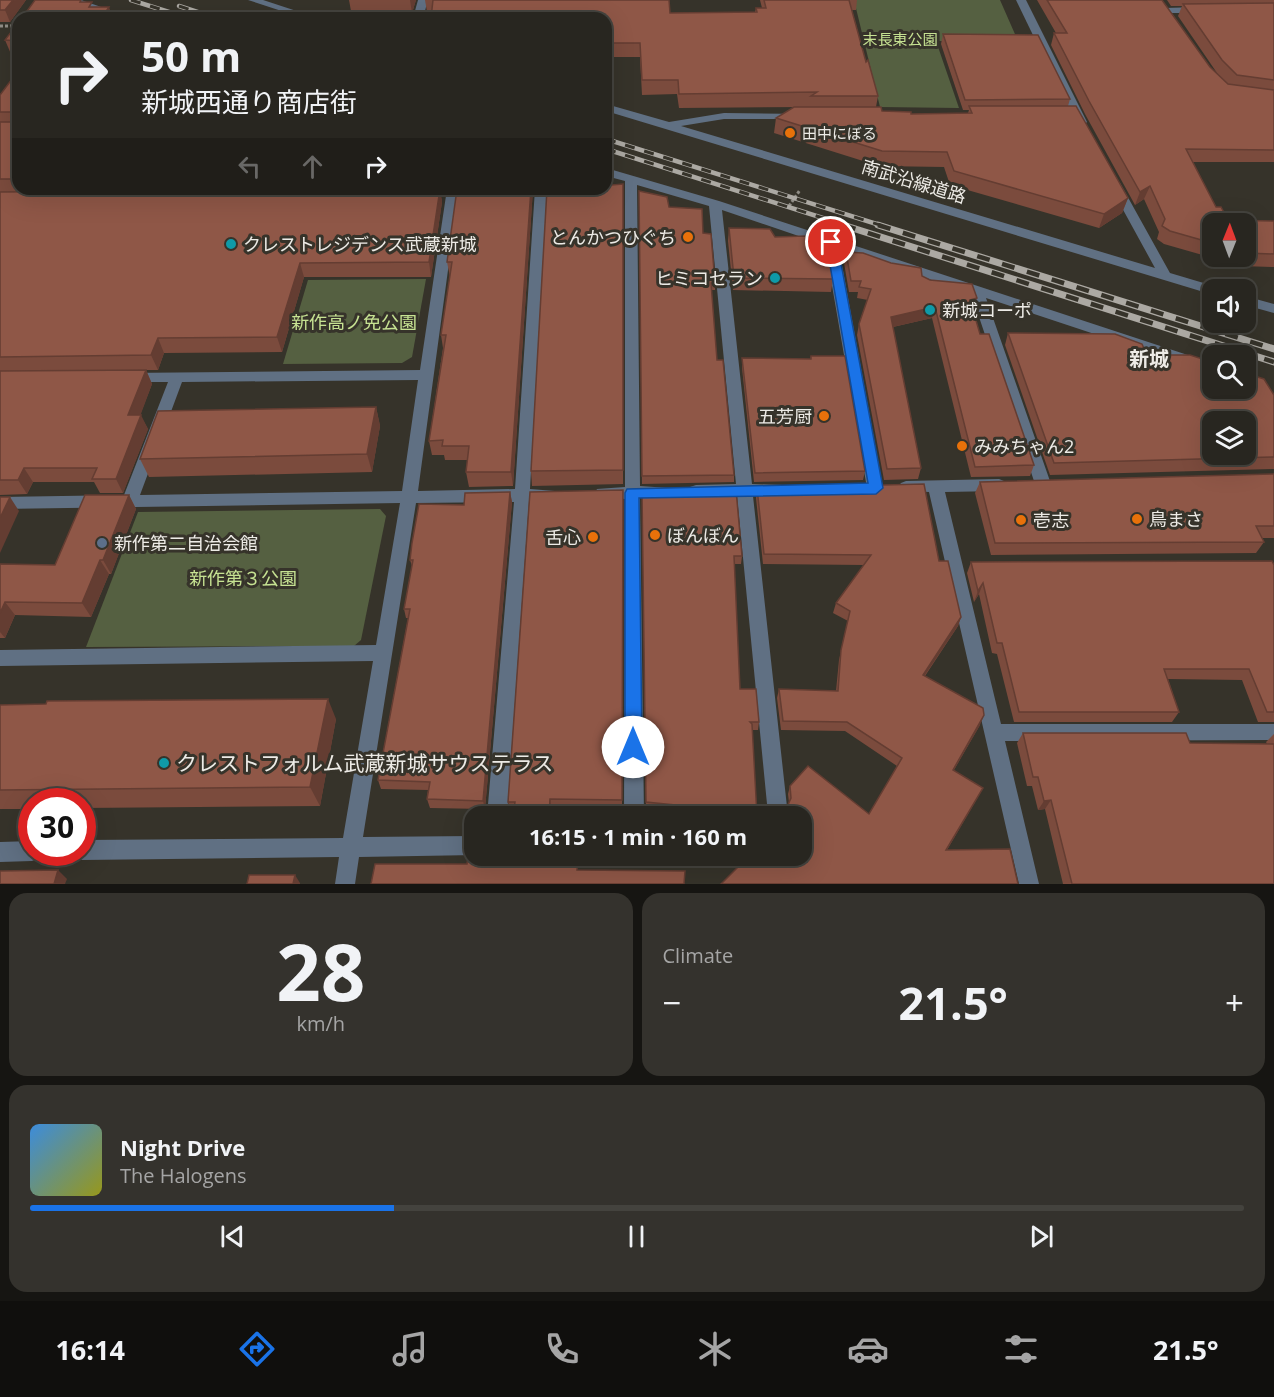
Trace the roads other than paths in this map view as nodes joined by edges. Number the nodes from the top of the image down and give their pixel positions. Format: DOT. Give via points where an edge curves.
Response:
graph roads {
  1 [pos="71,0"];
  2 [pos="253,0"];
  3 [pos="1022,0"];
  4 [pos="1160,0"];
  5 [pos="1209,10"];
  6 [pos="109,12"];
  7 [pos="293,12"];
  8 [pos="612,108"];
  9 [pos="807,116"];
  10 [pos="666,124"];
  11 [pos="1089,136"];
  12 [pos="612,173"];
  13 [pos="1111,177"];
  14 [pos="632,180"];
  15 [pos="448,195"];
  16 [pos="541,195"];
  17 [pos="715,204"];
  18 [pos="831,242"];
  19 [pos="1164,275"];
  20 [pos="1202,287"];
  21 [pos="976,290"];
  22 [pos="1256,303"];
  23 [pos="1274,309"];
  24 [pos="1202,365"];
  25 [pos="426,375"];
  26 [pos="118,377"];
  27 [pos="177,377"];
  28 [pos="936,487"];
  29 [pos="743,489"];
  30 [pos="798,489"];
  31 [pos="632,493"];
  32 [pos="566,494"];
  33 [pos="588,494"];
  34 [pos="522,495"];
  35 [pos="409,496"];
  36 [pos="130,501"];
  37 [pos="0,503"];
  38 [pos="383,653"];
  39 [pos="0,658"];
  40 [pos="1274,732"];
  41 [pos="994,733"];
  42 [pos="498,806"];
  43 [pos="634,806"];
  44 [pos="777,806"];
  45 [pos="464,846"];
  46 [pos="351,847"];
  47 [pos="96,850"];
  48 [pos="18,851"];
  49 [pos="0,852"];
  50 [pos="345,884"];
  51 [pos="1029,884"];
  1 -- 6 [label="street"];
  2 -- 7 [label="street"];
  3 -- 11 [label="street" via="1071,115"];
  4 -- 5 [label="street" via="1169,15"];
  8 -- 10 [label="street, 南武沿線道路"];
  9 -- 10 [label="street" via="724,116"];
  10 -- 19 [label="street, 南武沿線道路"];
  12 -- 14 [label="street"];
  13 -- 19 [label="street"];
  14 -- 17 [label="street"];
  14 -- 31 [label="street"];
  15 -- 25 [label="street"];
  16 -- 34 [label="street"];
  17 -- 18 [label="street"];
  17 -- 29 [label="street"];
  18 -- 21 [label="street"];
  18 -- 28 [label="street" via="870,488"];
  19 -- 20 [label="street, 南武沿線道路"];
  21 -- 24 [label="street"];
  21 -- 28 [label="street" via="1037,484"];
  22 -- 23 [label="street"];
  25 -- 27 [label="street"];
  25 -- 35 [label="street"];
  26 -- 27 [label="street"];
  27 -- 36 [label="street"];
  28 -- 41 [label="street" via="960,564"];
  29 -- 30 [label="street"];
  29 -- 31 [label="street"];
  29 -- 44 [label="street"];
  31 -- 33 [label="street"];
  31 -- 43 [label="street"];
  32 -- 34 [label="street"];
  34 -- 35 [label="street"];
  34 -- 42 [label="street"];
  35 -- 36 [label="street"];
  35 -- 38 [label="street"];
  36 -- 37 [label="street"];
  38 -- 39 [label="street"];
  38 -- 46 [label="street"];
  40 -- 41 [label="street"];
  41 -- 51 [label="street"];
  45 -- 46 [label="street"];
  46 -- 47 [label="street"];
  46 -- 50 [label="street"];
  48 -- 49 [label="street"];
}
